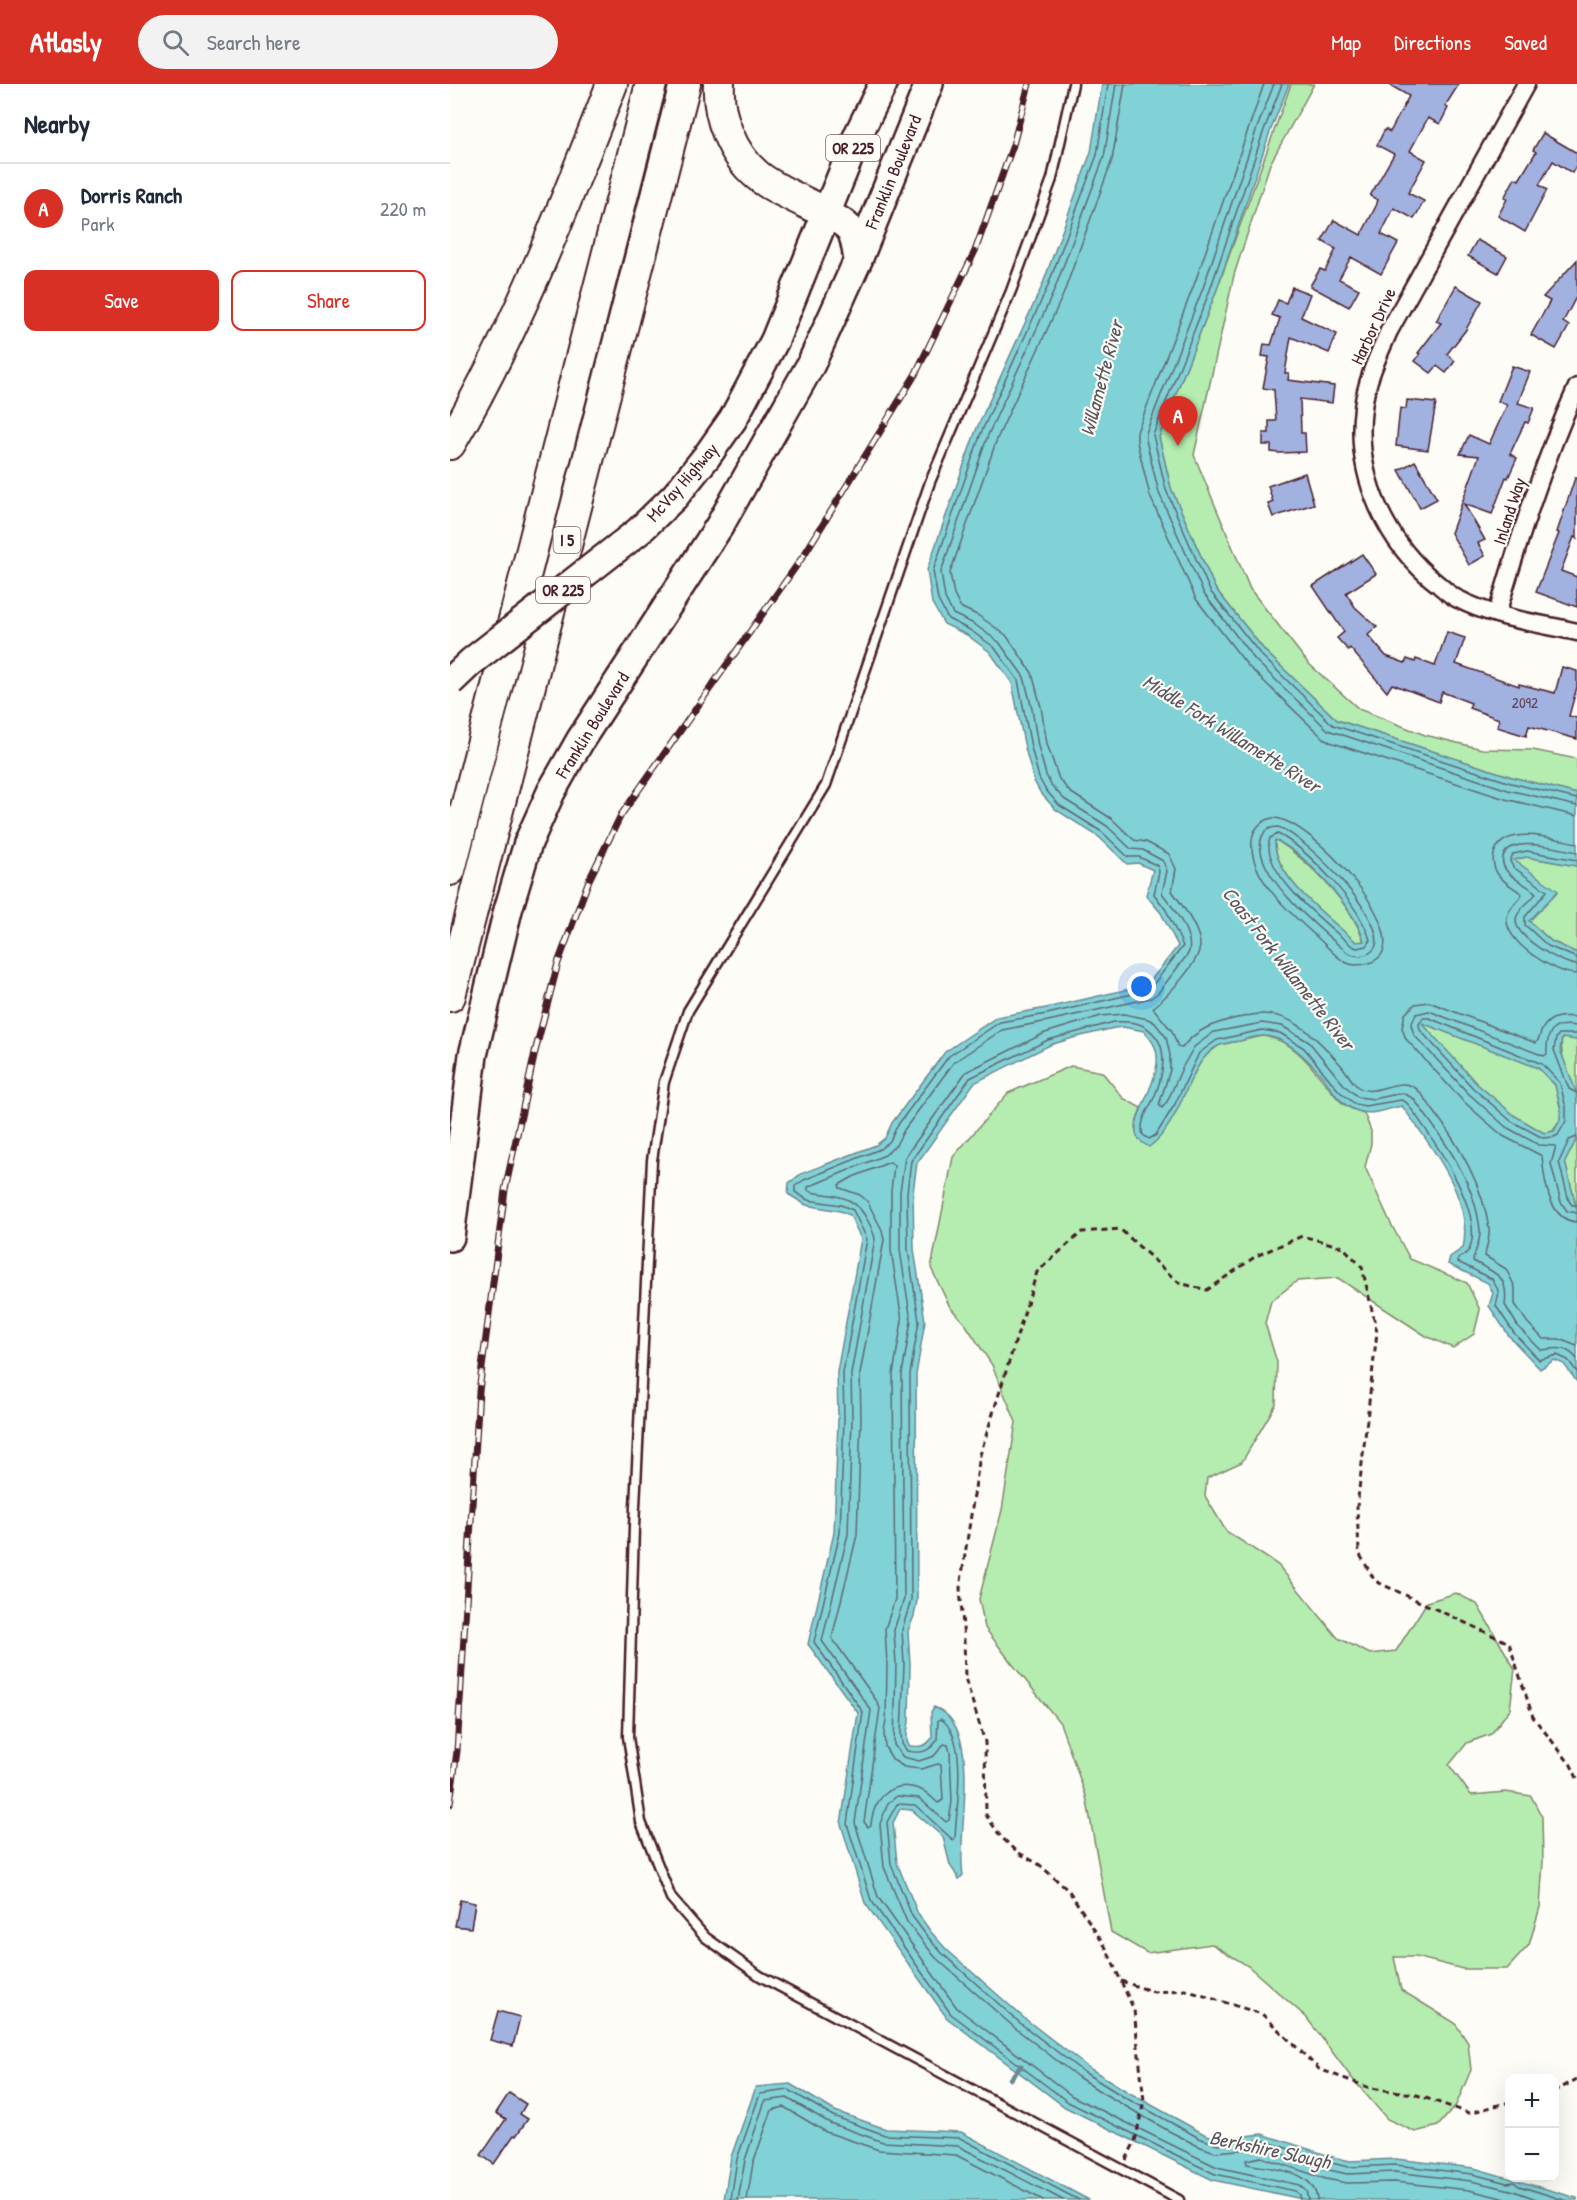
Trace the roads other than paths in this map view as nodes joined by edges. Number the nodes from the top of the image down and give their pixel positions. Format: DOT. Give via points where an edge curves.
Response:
graph roads {
  1 [pos="612,84"];
  2 [pos="651,84"];
  3 [pos="685,84"];
  4 [pos="719,84"];
  5 [pos="883,84"];
  6 [pos="929,84"];
  7 [pos="1073,84"];
  8 [pos="1526,84"];
  9 [pos="826,213"];
  10 [pos="858,260"];
  11 [pos="1577,387"];
  12 [pos="1569,424"];
  13 [pos="450,444"];
  14 [pos="1497,614"];
  15 [pos="1577,632"];
  16 [pos="450,682"];
  17 [pos="450,870"];
  18 [pos="450,996"];
  19 [pos="450,1236"];
  20 [pos="1179,2200"];
  1 -- 13 [label="highway" via="552,236 478,396"];
  2 -- 17 [label="highway, I 5"];
  3 -- 18 [label="highway, I 5"];
  4 -- 9 [label="highway" via="724,121 737,151 757,176"];
  5 -- 9 [label="main road, OR 225"];
  6 -- 10 [label="main road, Franklin Boulevard"];
  7 -- 20 [label="lane" via="1052,179 1011,291 930,482 826,785 688,1011 664,1082 652,1160 628,1737 641,1822 671,1898 705,1937 760,1976"];
  8 -- 14 [label="street, Harbor Drive" via="1389,331 1372,367 1363,409 1363,449 1372,493 1392,535 1419,570 1457,599"];
  9 -- 10 [label="main road, Franklin Boulevard" via="854,234"];
  9 -- 16 [label="main road, McVay Highway / OR 225, bridge" via="775,340 733,419 675,496 639,531"];
  10 -- 19 [label="main road, Franklin Boulevard" via="812,363 755,464 720,525 581,739 528,843 474,1055"];
  11 -- 12 [label="street, Inland Way"];
  12 -- 14 [label="street, Inland Way" via="1528,509"];
  14 -- 15 [label="street, Harbor Drive"];
}
